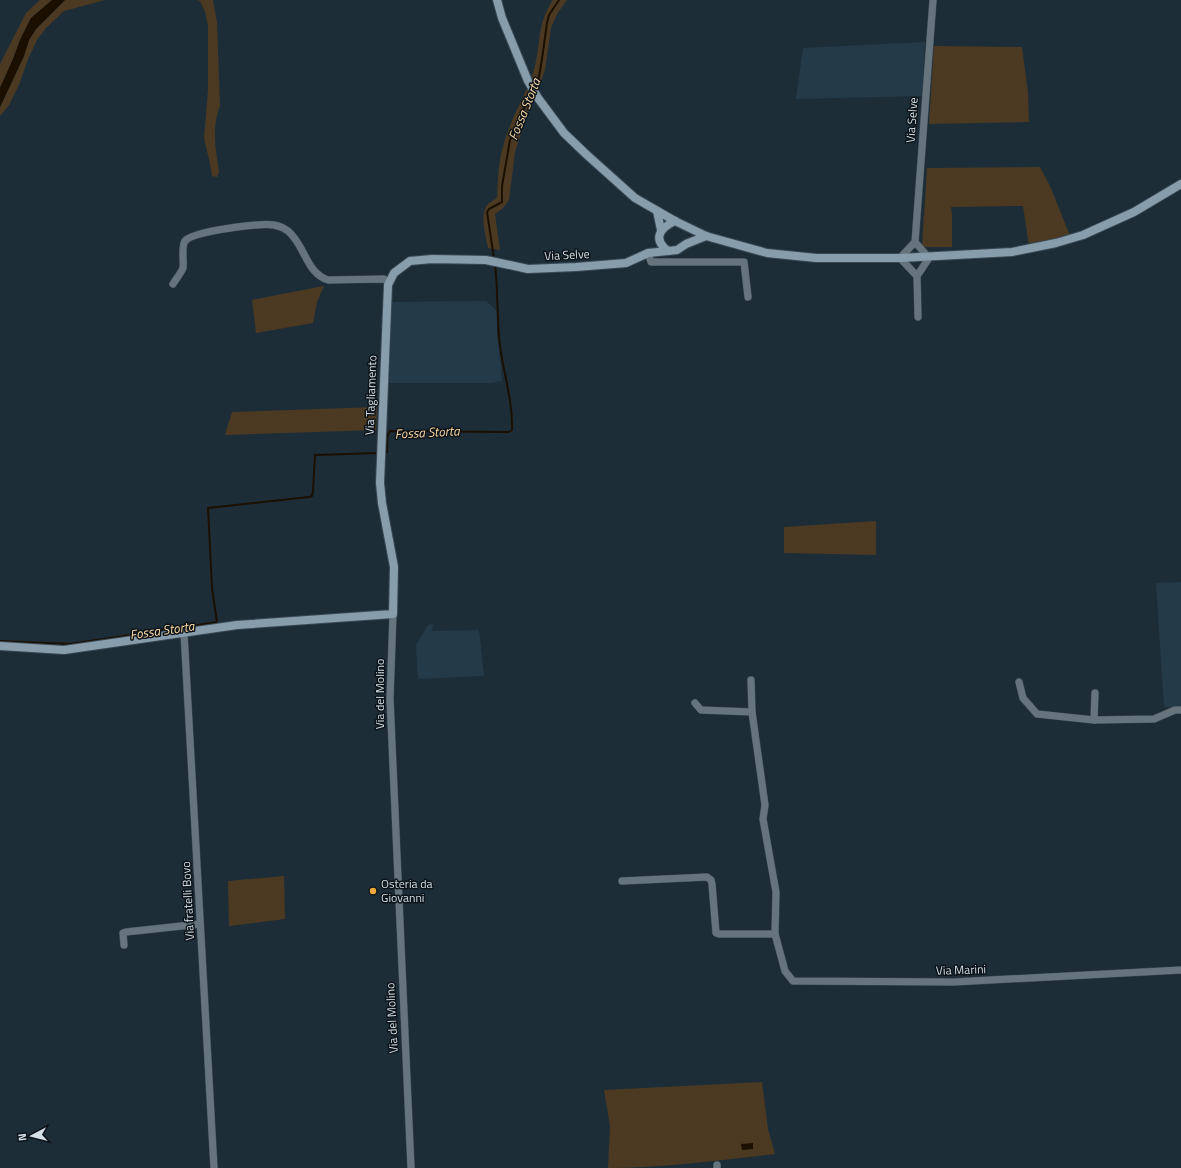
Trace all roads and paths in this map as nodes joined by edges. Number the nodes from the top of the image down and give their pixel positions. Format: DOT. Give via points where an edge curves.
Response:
graph roads {
  1 [pos="497,0"];
  2 [pos="933,0"];
  3 [pos="1181,184"];
  4 [pos="657,211"];
  5 [pos="675,221"];
  6 [pos="685,226"];
  7 [pos="661,230"];
  8 [pos="706,236"];
  9 [pos="659,239"];
  10 [pos="916,242"];
  11 [pos="686,244"];
  12 [pos="668,251"];
  13 [pos="648,253"];
  14 [pos="900,258"];
  15 [pos="929,258"];
  16 [pos="917,276"];
  17 [pos="389,282"];
  18 [pos="173,284"];
  19 [pos="748,297"];
  20 [pos="918,317"];
  21 [pos="393,614"];
  22 [pos="184,633"];
  23 [pos="0,646"];
  24 [pos="751,680"];
  25 [pos="1019,682"];
  26 [pos="1095,693"];
  27 [pos="695,703"];
  28 [pos="1181,710"];
  29 [pos="752,712"];
  30 [pos="1094,720"];
  31 [pos="622,881"];
  32 [pos="200,924"];
  33 [pos="775,934"];
  34 [pos="124,945"];
  35 [pos="1181,970"];
  36 [pos="214,1168"];
  37 [pos="410,1168"];
  1 -- 4 [label="street" via="528,81 564,134 635,198"];
  2 -- 10 [label="street, Via Selve"];
  3 -- 15 [label="street" via="1122,218 1056,243 1012,252"];
  4 -- 5 [label="street"];
  4 -- 7 [label="street, Via Selve"];
  5 -- 6 [label="street"];
  5 -- 7 [label="street"];
  6 -- 8 [label="street"];
  6 -- 11 [label="street"];
  7 -- 9 [label="street, Via Selve"];
  8 -- 11 [label="street, Via Selve"];
  8 -- 14 [label="street" via="767,253 816,258"];
  9 -- 12 [label="street"];
  9 -- 13 [label="street, Via Selve"];
  10 -- 14 [label="street"];
  10 -- 15 [label="street"];
  11 -- 12 [label="street, Via Selve" via="677,250"];
  12 -- 13 [label="street, Via Selve"];
  13 -- 17 [label="street, Via Selve" via="626,263 528,269 486,260 410,261 394,273"];
  13 -- 19 [label="street" via="651,262 744,262"];
  14 -- 15 [label="street"];
  14 -- 16 [label="street"];
  15 -- 16 [label="street"];
  16 -- 20 [label="street"];
  17 -- 18 [label="street" via="384,279 322,278 310,266 292,235 282,228 269,225 226,228 186,239 183,244 182,270"];
  17 -- 21 [label="street, Via Tagliamento" via="381,493 394,567"];
  21 -- 22 [label="street" via="237,625"];
  21 -- 37 [label="street, Via del Molino" via="390,699"];
  22 -- 23 [label="street" via="64,650"];
  22 -- 32 [label="street, Via fratelli Bovo"];
  24 -- 29 [label="street, Via Marini"];
  25 -- 30 [label="street" via="1023,698 1037,714"];
  26 -- 30 [label="street"];
  27 -- 29 [label="street" via="701,710"];
  28 -- 30 [label="street" via="1154,719"];
  29 -- 33 [label="street, Via Marini" via="765,805 763,819 776,892"];
  31 -- 33 [label="street" via="707,877 712,884 716,933"];
  32 -- 34 [label="street" via="126,932 123,933"];
  32 -- 36 [label="street, Via fratelli Bovo"];
  33 -- 35 [label="street, Via Marini" via="785,971 793,981 954,982"];
}
